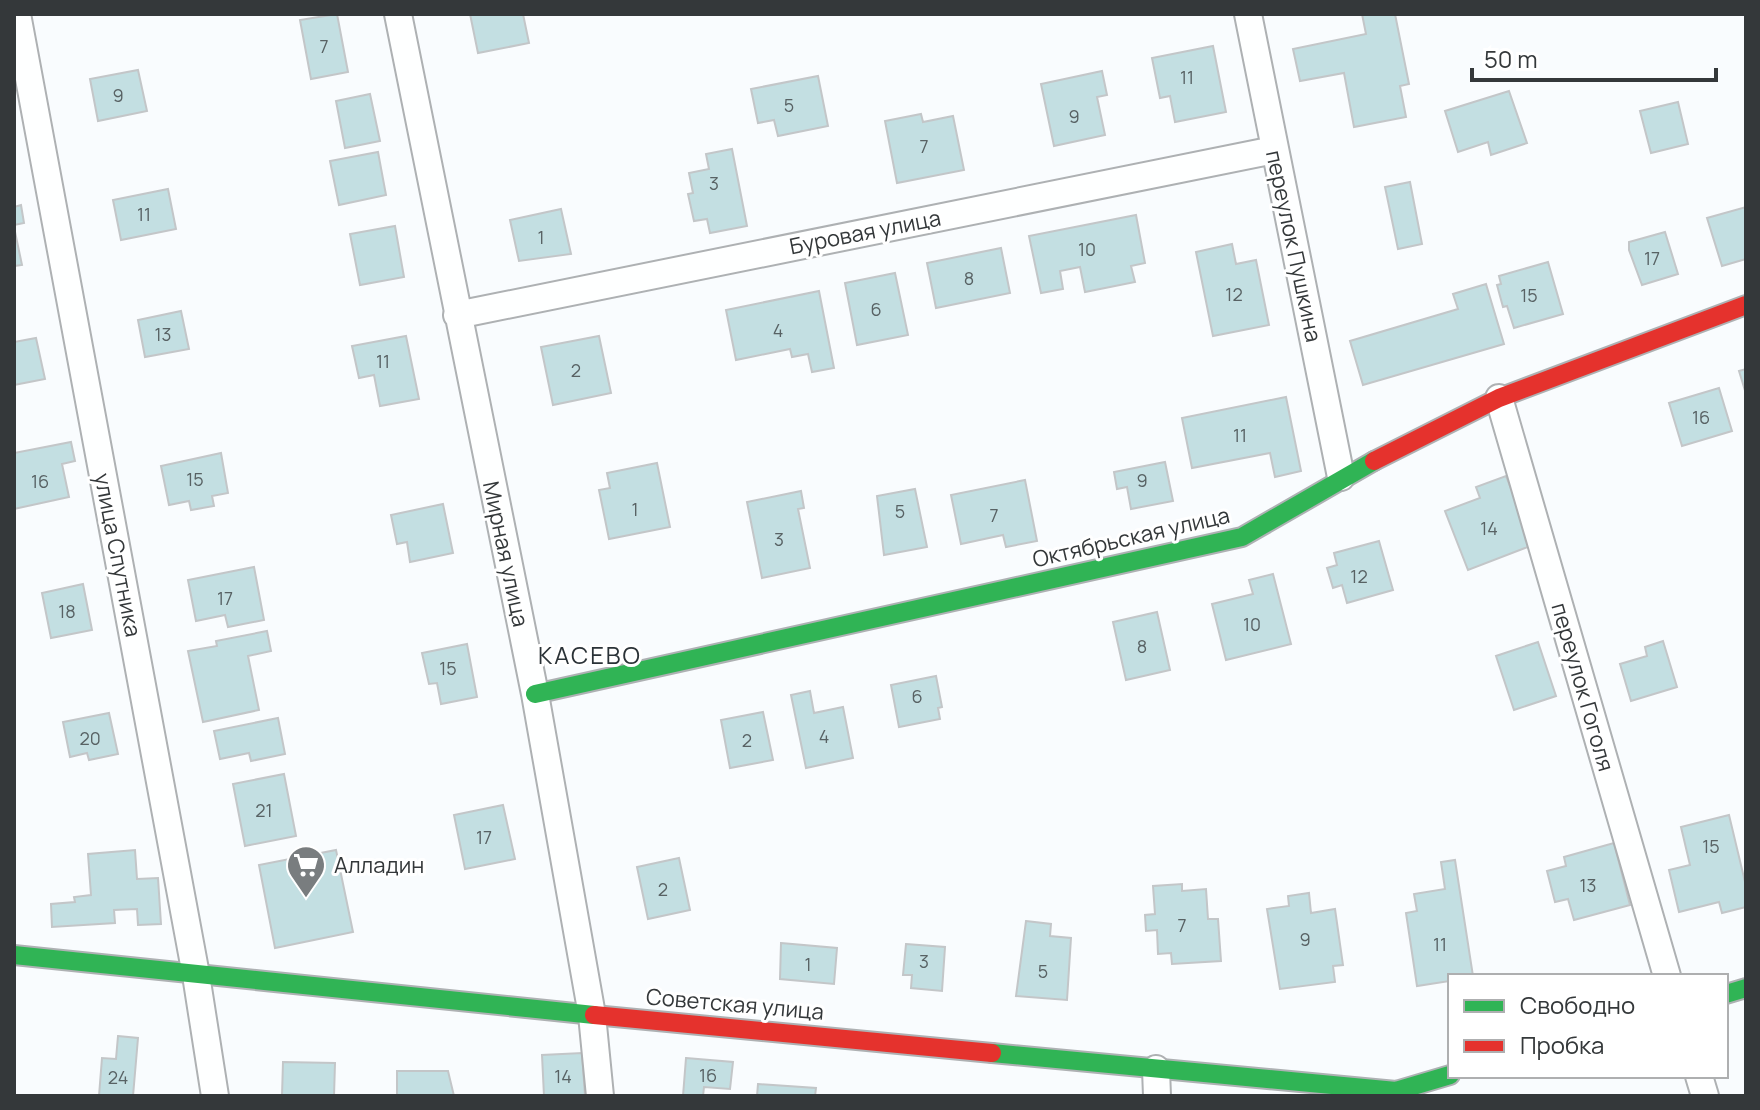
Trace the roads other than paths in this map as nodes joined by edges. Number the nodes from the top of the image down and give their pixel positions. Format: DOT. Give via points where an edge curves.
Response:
graph roads {
  1 [pos="17,14"];
  2 [pos="398,14"];
  3 [pos="1248,14"];
  4 [pos="1274,150"];
  5 [pos="1746,305"];
  6 [pos="457,315"];
  7 [pos="1499,398"];
  8 [pos="1341,477"];
  9 [pos="535,694"];
  10 [pos="14,955"];
  11 [pos="1666,974"];
  12 [pos="196,975"];
  13 [pos="592,1015"];
  14 [pos="1156,1069"];
  15 [pos="1448,1076"];
  16 [pos="215,1096"];
  17 [pos="600,1096"];
  18 [pos="1157,1096"];
  1 -- 12 [label="street, улица Спутника"];
  2 -- 6 [label="street, Мирная улица"];
  3 -- 4 [label="street, переулок Пушкина"];
  4 -- 6 [label="street, Буровая улица"];
  4 -- 8 [label="street, переулок Пушкина"];
  5 -- 7 [label="street, Октябрьская улица"];
  6 -- 9 [label="street, Мирная улица"];
  7 -- 8 [label="street, Октябрьская улица"];
  7 -- 11 [label="street, переулок Гоголя"];
  8 -- 9 [label="street, Октябрьская улица" via="1242,537"];
  9 -- 13 [label="street, Мирная улица"];
  10 -- 12 [label="street, Советская улица"];
  12 -- 13 [label="street, Советская улица"];
  12 -- 16 [label="street, улица Спутника"];
  13 -- 14 [label="street, Советская улица"];
  13 -- 17 [label="street, Мирная улица"];
  14 -- 15 [label="street, Советская улица" via="1396,1091"];
  14 -- 18 [label="street"];
}
